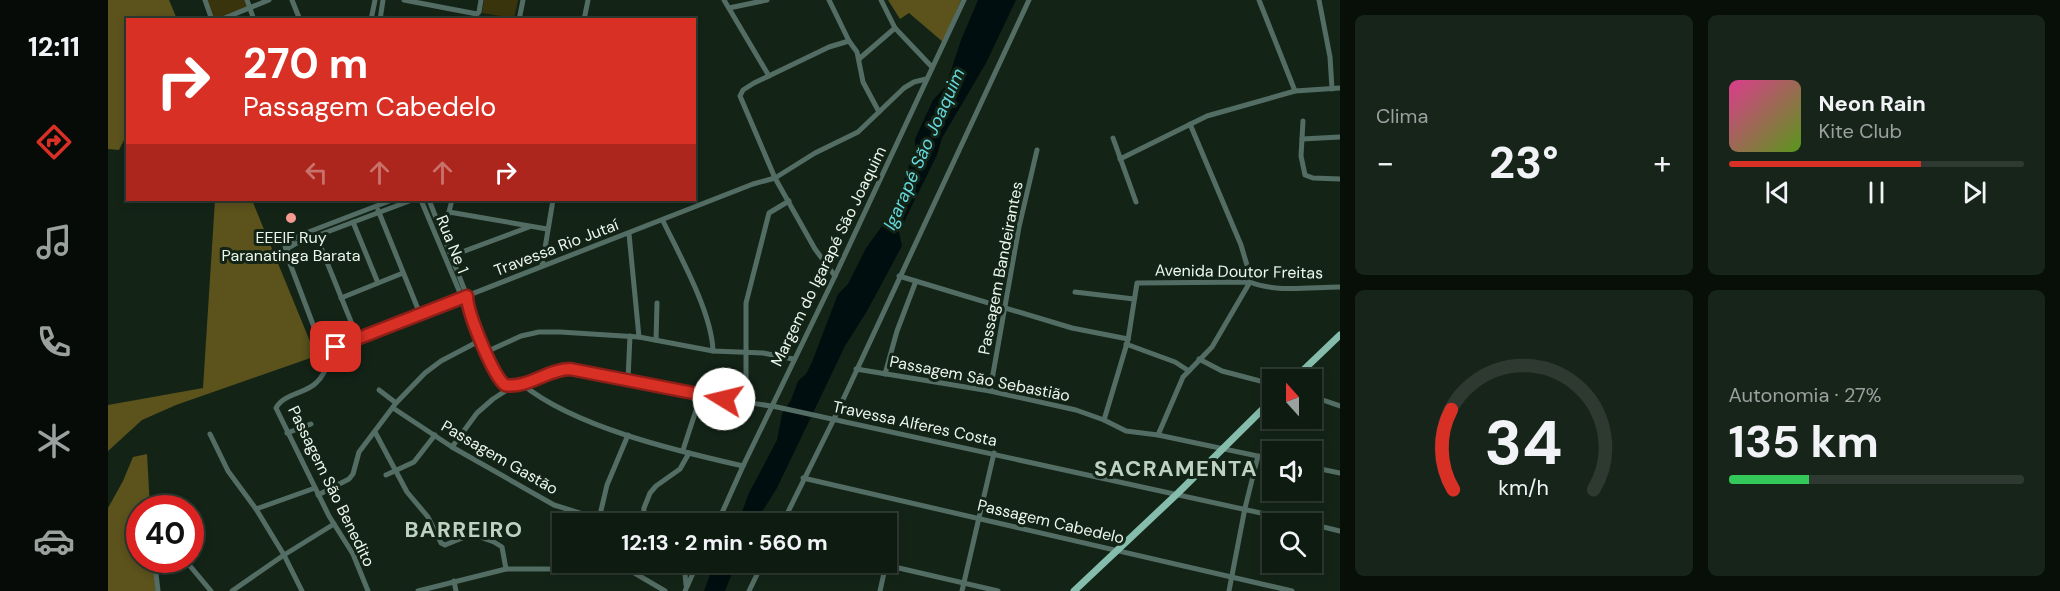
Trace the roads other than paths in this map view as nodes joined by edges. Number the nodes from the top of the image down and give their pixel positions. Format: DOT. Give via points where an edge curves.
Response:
graph roads {
  1 [pos="205,0"];
  2 [pos="247,0"];
  3 [pos="269,0"];
  4 [pos="292,0"];
  5 [pos="375,0"];
  6 [pos="383,0"];
  7 [pos="404,0"];
  8 [pos="481,0"];
  9 [pos="523,0"];
  10 [pos="588,0"];
  11 [pos="724,0"];
  12 [pos="767,0"];
  13 [pos="829,0"];
  14 [pos="881,0"];
  15 [pos="964,0"];
  16 [pos="1029,0"];
  17 [pos="1259,0"];
  18 [pos="1319,0"];
  19 [pos="250,8"];
  20 [pos="729,8"];
  21 [pos="211,18"];
  22 [pos="225,18"];
  23 [pos="253,18"];
  24 [pos="299,18"];
  25 [pos="370,18"];
  26 [pos="380,18"];
  27 [pos="519,18"];
  28 [pos="584,18"];
  29 [pos="895,28"];
  30 [pos="849,41"];
  31 [pos="859,59"];
  32 [pos="932,66"];
  33 [pos="769,76"];
  34 [pos="926,79"];
  35 [pos="1332,88"];
  36 [pos="1340,88"];
  37 [pos="1295,91"];
  38 [pos="879,112"];
  39 [pos="1303,121"];
  40 [pos="1190,124"];
  41 [pos="1340,137"];
  42 [pos="1113,138"];
  43 [pos="1302,139"];
  44 [pos="1037,150"];
  45 [pos="1120,159"];
  46 [pos="775,178"];
  47 [pos="1340,179"];
  48 [pos="390,201"];
  49 [pos="408,201"];
  50 [pos="421,201"];
  51 [pos="429,201"];
  52 [pos="452,201"];
  53 [pos="553,201"];
  54 [pos="789,201"];
  55 [pos="1136,202"];
  56 [pos="378,209"];
  57 [pos="449,212"];
  58 [pos="350,220"];
  59 [pos="663,221"];
  60 [pos="531,226"];
  61 [pos="547,229"];
  62 [pos="314,230"];
  63 [pos="629,234"];
  64 [pos="443,235"];
  65 [pos="317,236"];
  66 [pos="286,253"];
  67 [pos="452,256"];
  68 [pos="542,266"];
  69 [pos="403,273"];
  70 [pos="835,276"];
  71 [pos="899,276"];
  72 [pos="916,281"];
  73 [pos="1250,282"];
  74 [pos="378,283"];
  75 [pos="1340,287"];
  76 [pos="1075,292"];
  77 [pos="464,297"];
  78 [pos="341,298"];
  79 [pos="1134,299"];
  80 [pos="657,303"];
  81 [pos="1005,308"];
  82 [pos="420,314"];
  83 [pos="1340,335"];
  84 [pos="630,336"];
  85 [pos="639,337"];
  86 [pos="358,339"];
  87 [pos="481,340"];
  88 [pos="656,340"];
  89 [pos="1127,341"];
  90 [pos="336,347"];
  91 [pos="713,351"];
  92 [pos="486,352"];
  93 [pos="747,352"];
  94 [pos="793,359"];
  95 [pos="1199,359"];
  96 [pos="856,369"];
  97 [pos="1304,369"];
  98 [pos="1189,371"];
  99 [pos="885,374"];
  100 [pos="628,379"];
  101 [pos="1262,381"];
  102 [pos="522,384"];
  103 [pos="513,386"];
  104 [pos="379,390"];
  105 [pos="990,391"];
  106 [pos="701,395"];
  107 [pos="1322,400"];
  108 [pos="746,402"];
  109 [pos="394,405"];
  110 [pos="774,406"];
  111 [pos="1340,406"];
  112 [pos="1262,410"];
  113 [pos="831,419"];
  114 [pos="1104,420"];
  115 [pos="311,424"];
  116 [pos="375,432"];
  117 [pos="287,433"];
  118 [pos="210,434"];
  119 [pos="435,435"];
  120 [pos="628,435"];
  121 [pos="1158,435"];
  122 [pos="452,447"];
  123 [pos="682,450"];
  124 [pos="1222,450"];
  125 [pos="689,453"];
  126 [pos="994,453"];
  127 [pos="1258,456"];
  128 [pos="1262,457"];
  129 [pos="742,465"];
  130 [pos="1322,469"];
  131 [pos="396,471"];
  132 [pos="1340,473"];
  133 [pos="387,475"];
  134 [pos="803,478"];
  135 [pos="315,488"];
  136 [pos="1177,494"];
  137 [pos="318,495"];
  138 [pos="1245,508"];
  139 [pos="256,509"];
  140 [pos="580,513"];
  141 [pos="600,513"];
  142 [pos="644,513"];
  143 [pos="722,513"];
  144 [pos="787,513"];
  145 [pos="1266,513"];
  146 [pos="979,519"];
  147 [pos="334,524"];
  148 [pos="1322,527"];
  149 [pos="1340,531"];
  150 [pos="1116,550"];
  151 [pos="284,555"];
  152 [pos="506,568"];
  153 [pos="897,568"];
  154 [pos="157,573"];
  155 [pos="196,573"];
  156 [pos="685,573"];
  157 [pos="694,573"];
  158 [pos="758,573"];
  159 [pos="884,573"];
  160 [pos="1233,578"];
  161 [pos="454,581"];
  162 [pos="964,583"];
  163 [pos="686,589"];
  164 [pos="158,591"];
  165 [pos="211,591"];
  166 [pos="232,591"];
  167 [pos="302,591"];
  168 [pos="368,591"];
  169 [pos="418,591"];
  170 [pos="456,591"];
  171 [pos="665,591"];
  172 [pos="749,591"];
  173 [pos="880,591"];
  174 [pos="962,591"];
  175 [pos="998,591"];
  176 [pos="1074,591"];
  177 [pos="1229,591"];
  178 [pos="1292,591"];
  1 -- 21 [label="street"];
  2 -- 19 [label="street"];
  3 -- 19 [label="street"];
  4 -- 24 [label="street"];
  5 -- 25 [label="street"];
  6 -- 26 [label="street"];
  7 -- 8 [label="street" via="476,13"];
  9 -- 27 [label="street"];
  10 -- 28 [label="street"];
  11 -- 20 [label="street"];
  12 -- 20 [label="street"];
  13 -- 30 [label="street"];
  14 -- 29 [label="street"];
  15 -- 32 [label="street, Margem do Igarapé São Joaquim"];
  16 -- 71 [label="street"];
  17 -- 37 [label="street"];
  18 -- 35 [label="street"];
  19 -- 22 [label="street"];
  19 -- 23 [label="street"];
  20 -- 33 [label="street"];
  29 -- 31 [label="street"];
  29 -- 32 [label="street"];
  30 -- 31 [label="street"];
  30 -- 33 [label="street"];
  31 -- 38 [label="street" via="863,82"];
  32 -- 34 [label="street, Margem do Igarapé São Joaquim"];
  33 -- 46 [label="street" via="743,90 740,100"];
  34 -- 38 [label="street, Travessa Rio Jutaí" via="909,84"];
  34 -- 70 [label="street, Margem do Igarapé São Joaquim"];
  35 -- 36 [label="street"];
  35 -- 37 [label="street"];
  37 -- 40 [label="street"];
  38 -- 46 [label="street, Travessa Rio Jutaí" via="858,132"];
  39 -- 43 [label="street"];
  40 -- 45 [label="street"];
  40 -- 73 [label="street" via="1240,245"];
  41 -- 43 [label="street"];
  42 -- 45 [label="street"];
  43 -- 47 [label="street" via="1304,173"];
  44 -- 81 [label="street, Passagem Bandeirantes"];
  45 -- 55 [label="street"];
  46 -- 54 [label="street"];
  46 -- 59 [label="street, Travessa Rio Jutaí"];
  48 -- 56 [label="street"];
  49 -- 56 [label="street"];
  50 -- 77 [label="street, Rua Ne 1"];
  51 -- 64 [label="street, Rua Ne 1"];
  52 -- 57 [label="street"];
  53 -- 61 [label="street"];
  54 -- 70 [label="street"];
  54 -- 93 [label="street" via="768,216 746,303"];
  56 -- 58 [label="street"];
  56 -- 69 [label="street"];
  57 -- 60 [label="street"];
  57 -- 64 [label="street"];
  58 -- 62 [label="street"];
  58 -- 65 [label="street"];
  58 -- 74 [label="street"];
  59 -- 63 [label="street, Travessa Rio Jutaí"];
  59 -- 91 [label="street" via="709,322"];
  60 -- 61 [label="street"];
  60 -- 67 [label="street"];
  61 -- 68 [label="street"];
  62 -- 65 [label="street"];
  62 -- 66 [label="street" via="288,241"];
  63 -- 68 [label="street, Travessa Rio Jutaí"];
  63 -- 85 [label="street"];
  64 -- 67 [label="street, Rua Ne 1"];
  65 -- 66 [label="street" via="290,246"];
  65 -- 78 [label="street"];
  66 -- 90 [label="street" via="317,336 324,346"];
  67 -- 77 [label="street, Rua Ne 1"];
  68 -- 77 [label="street, Travessa Rio Jutaí"];
  69 -- 74 [label="street"];
  69 -- 82 [label="street"];
  70 -- 94 [label="street, Margem do Igarapé São Joaquim"];
  71 -- 72 [label="street"];
  71 -- 96 [label="street"];
  72 -- 81 [label="street"];
  72 -- 99 [label="street"];
  73 -- 75 [label="street, Avenida Doutor Freitas" via="1280,288"];
  73 -- 79 [label="street, Avenida Doutor Freitas" via="1137,283"];
  73 -- 95 [label="street" via="1212,347"];
  74 -- 78 [label="street"];
  76 -- 79 [label="street"];
  77 -- 82 [label="street, Travessa Rio Jutaí"];
  77 -- 87 [label="street"];
  78 -- 86 [label="street"];
  79 -- 89 [label="street"];
  80 -- 88 [label="street"];
  81 -- 89 [label="street"];
  81 -- 105 [label="street, Passagem Bandeirantes"];
  82 -- 86 [label="street, Travessa Rio Jutaí"];
  83 -- 97 [label="main road"];
  84 -- 85 [label="street"];
  84 -- 92 [label="street" via="538,332"];
  84 -- 100 [label="street"];
  85 -- 88 [label="street"];
  86 -- 90 [label="street, Travessa Rio Jutaí"];
  87 -- 92 [label="street"];
  87 -- 109 [label="street" via="433,366"];
  88 -- 91 [label="street"];
  89 -- 98 [label="street"];
  89 -- 114 [label="street"];
  90 -- 117 [label="street, Passagem São Benedito" via="320,380 278,405"];
  91 -- 93 [label="street"];
  92 -- 103 [label="street" via="502,384"];
  93 -- 94 [label="street"];
  93 -- 108 [label="street"];
  94 -- 110 [label="street, Margem do Igarapé São Joaquim"];
  95 -- 98 [label="street"];
  95 -- 101 [label="street" via="1222,371"];
  96 -- 99 [label="street, Passagem São Sebastião"];
  96 -- 113 [label="street"];
  98 -- 121 [label="street"];
  99 -- 105 [label="street, Passagem São Sebastião"];
  100 -- 102 [label="street, Travessa Alferes Costa" via="562,369"];
  100 -- 106 [label="street, Travessa Alferes Costa"];
  102 -- 103 [label="street, Travessa Alferes Costa"];
  102 -- 120 [label="street" via="569,412"];
  103 -- 122 [label="street" via="477,413"];
  104 -- 109 [label="street, Passagem Gastão"];
  105 -- 114 [label="street, Passagem São Sebastião"];
  106 -- 108 [label="street, Travessa Alferes Costa"];
  106 -- 123 [label="street"];
  107 -- 111 [label="street"];
  108 -- 110 [label="street, Travessa Alferes Costa"];
  109 -- 116 [label="street"];
  109 -- 119 [label="street, Passagem Gastão"];
  110 -- 113 [label="street, Travessa Alferes Costa"];
  110 -- 129 [label="street, Margem do Igarapé São Joaquim"];
  112 -- 124 [label="main road"];
  113 -- 126 [label="street, Travessa Alferes Costa"];
  113 -- 134 [label="street"];
  114 -- 121 [label="street, Passagem São Sebastião" via="1126,431"];
  115 -- 117 [label="street"];
  116 -- 131 [label="street"];
  116 -- 137 [label="street" via="359,452 349,479"];
  117 -- 135 [label="street, Passagem São Benedito"];
  118 -- 139 [label="street" via="225,466"];
  119 -- 122 [label="street, Passagem Gastão"];
  119 -- 131 [label="street" via="414,462"];
  120 -- 123 [label="street"];
  120 -- 141 [label="street" via="609,478"];
  121 -- 124 [label="street, Passagem São Sebastião"];
  122 -- 140 [label="street, Passagem Gastão" via="554,505"];
  123 -- 125 [label="street"];
  124 -- 127 [label="street, Passagem São Sebastião"];
  124 -- 136 [label="main road"];
  125 -- 129 [label="street"];
  125 -- 142 [label="street" via="680,469 650,493"];
  126 -- 136 [label="street, Travessa Alferes Costa"];
  126 -- 146 [label="street"];
  127 -- 128 [label="street, Passagem São Sebastião"];
  127 -- 138 [label="street"];
  129 -- 143 [label="street, Margem do Igarapé São Joaquim"];
  130 -- 132 [label="street"];
  131 -- 133 [label="street"];
  131 -- 152 [label="street" via="441,543 445,545 472,534 494,542 502,547"];
  134 -- 144 [label="street"];
  134 -- 146 [label="street, Passagem Cabedelo"];
  135 -- 137 [label="street, Passagem São Benedito"];
  135 -- 139 [label="street"];
  136 -- 138 [label="street, Travessa Alferes Costa"];
  136 -- 150 [label="main road"];
  137 -- 147 [label="street, Passagem São Benedito"];
  138 -- 145 [label="street, Travessa Alferes Costa"];
  138 -- 160 [label="street"];
  139 -- 151 [label="street"];
  146 -- 150 [label="street, Passagem Cabedelo"];
  146 -- 162 [label="street"];
  147 -- 151 [label="street"];
  147 -- 168 [label="street, Passagem São Benedito" via="353,554"];
  148 -- 149 [label="street, Travessa Alferes Costa"];
  150 -- 160 [label="street, Passagem Cabedelo"];
  150 -- 176 [label="main road"];
  151 -- 166 [label="street"];
  151 -- 167 [label="street"];
  152 -- 161 [label="street"];
  152 -- 171 [label="street" via="624,569"];
  153 -- 162 [label="street"];
  154 -- 164 [label="street"];
  155 -- 165 [label="street"];
  156 -- 163 [label="street"];
  157 -- 163 [label="street"];
  158 -- 172 [label="street"];
  159 -- 173 [label="street"];
  160 -- 177 [label="street"];
  160 -- 178 [label="street, Passagem Cabedelo"];
  161 -- 169 [label="street"];
  161 -- 170 [label="street"];
  162 -- 174 [label="street"];
  162 -- 175 [label="street"];
}
